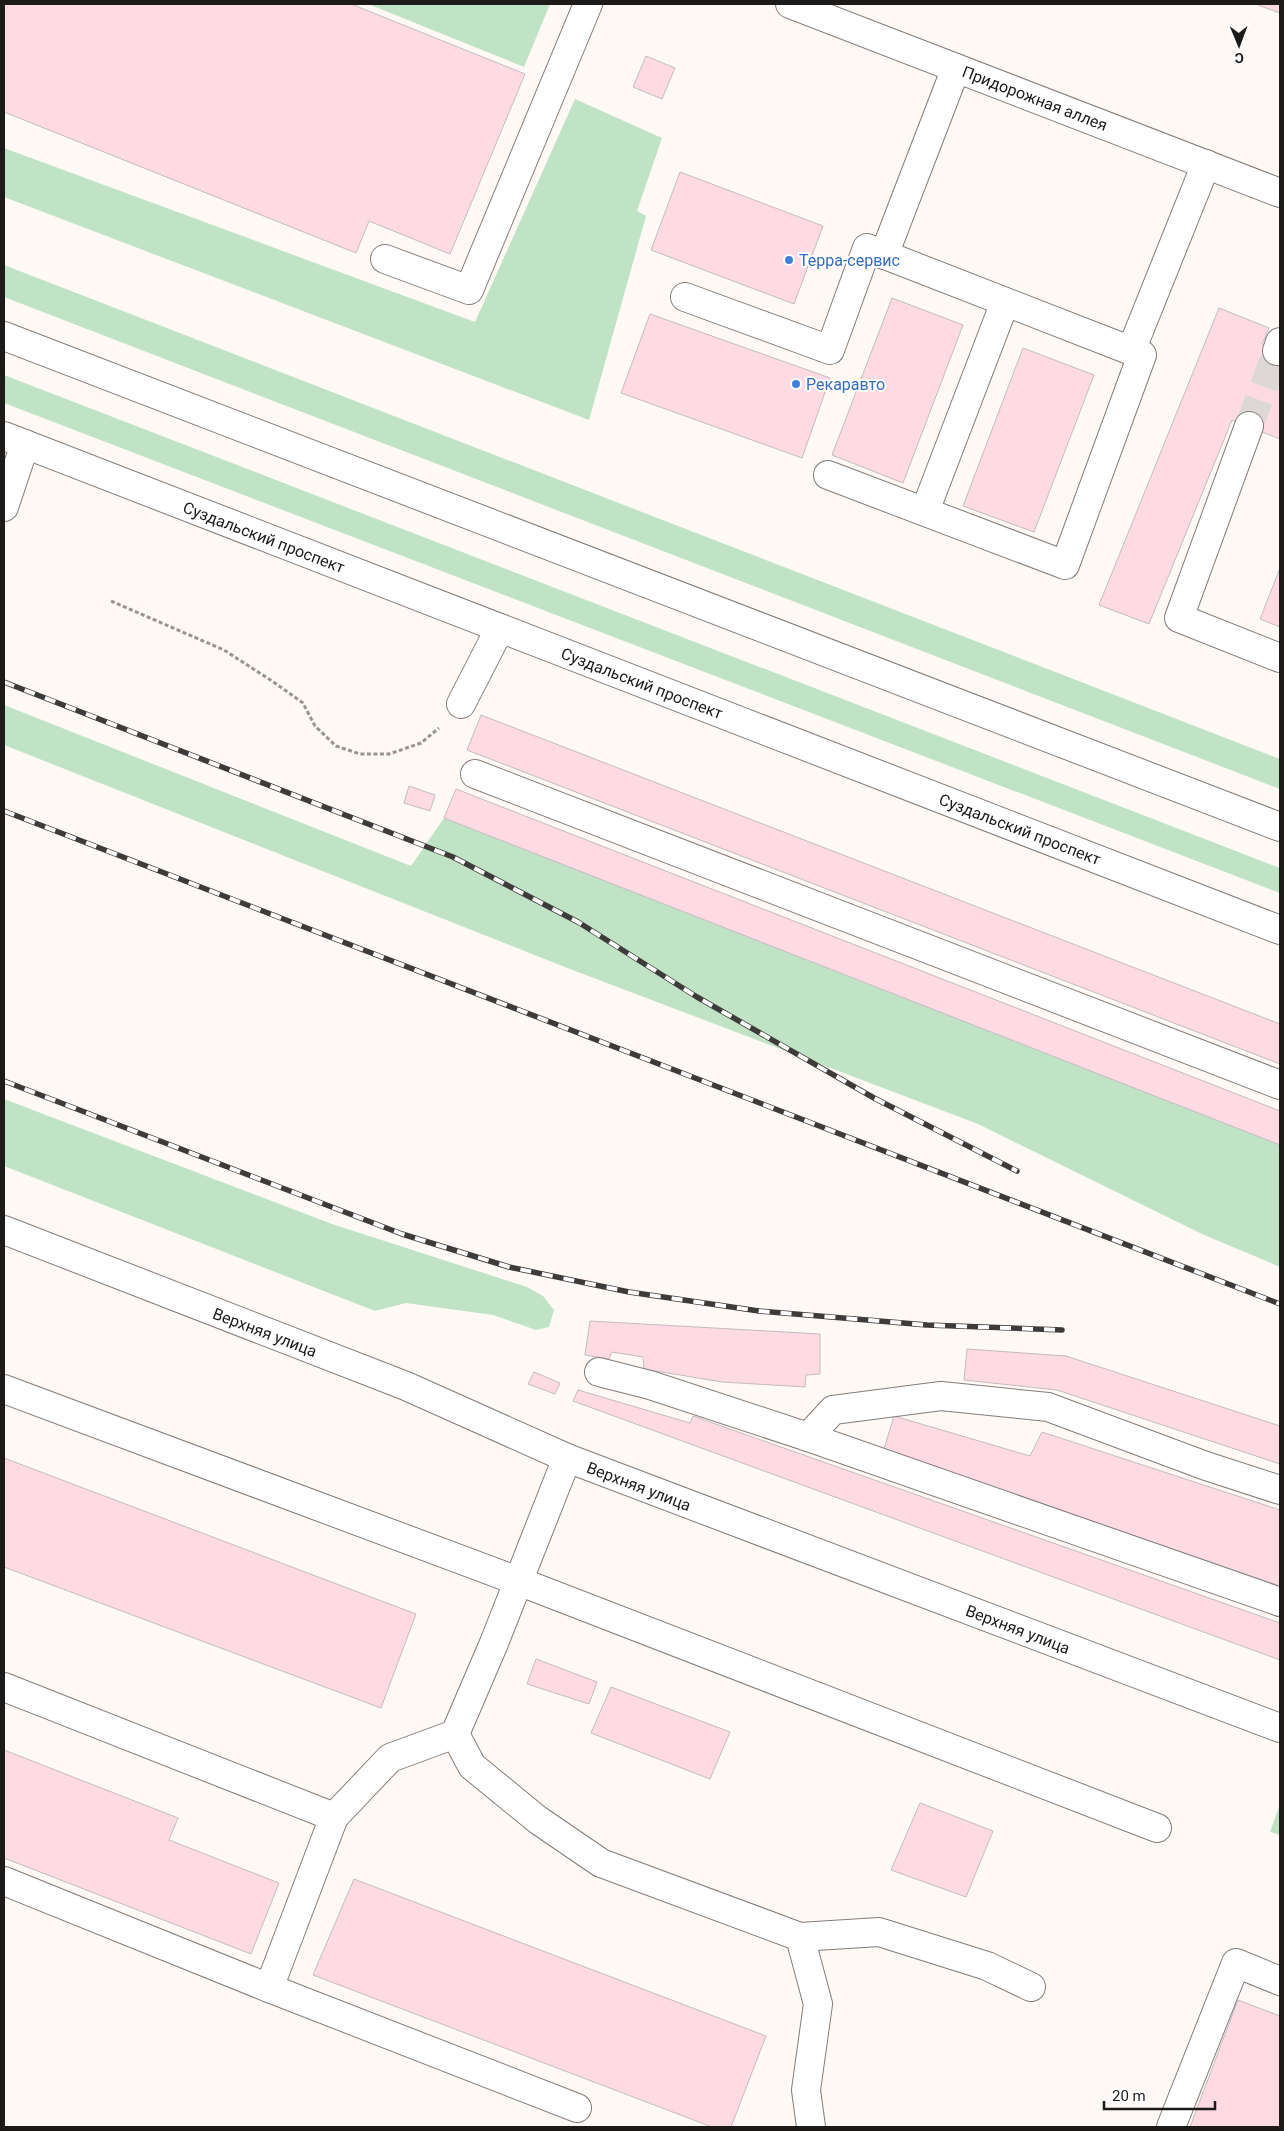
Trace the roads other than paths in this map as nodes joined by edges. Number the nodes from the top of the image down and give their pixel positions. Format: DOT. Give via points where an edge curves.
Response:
graph roads {
  1 [pos="588,4"];
  2 [pos="790,4"];
  3 [pos="956,68"];
  4 [pos="1206,164"];
  5 [pos="1280,193"];
  6 [pos="884,255"];
  7 [pos="385,259"];
  8 [pos="685,297"];
  9 [pos="1005,302"];
  10 [pos="4,336"];
  11 [pos="1132,351"];
  12 [pos="1249,426"];
  13 [pos="14,440"];
  14 [pos="828,475"];
  15 [pos="4,507"];
  16 [pos="925,511"];
  17 [pos="500,628"];
  18 [pos="1280,658"];
  19 [pos="462,704"];
  20 [pos="475,774"];
  21 [pos="1280,827"];
  22 [pos="1280,930"];
  23 [pos="1280,1085"];
  24 [pos="4,1230"];
  25 [pos="599,1372"];
  26 [pos="4,1388"];
  27 [pos="808,1437"];
  28 [pos="567,1458"];
  29 [pos="1280,1490"];
  30 [pos="518,1581"];
  31 [pos="1280,1602"];
  32 [pos="4,1687"];
  33 [pos="1280,1728"];
  34 [pos="455,1734"];
  35 [pos="334,1817"];
  36 [pos="1157,1828"];
  37 [pos="4,1881"];
  38 [pos="800,1937"];
  39 [pos="1280,1981"];
  40 [pos="1031,1987"];
  41 [pos="269,1988"];
  42 [pos="577,2108"];
  43 [pos="811,2127"];
  44 [pos="1172,2127"];
  1 -- 7 [label="main road" via="469,290"];
  2 -- 3 [label="main road, Придорожная аллея"];
  3 -- 4 [label="main road, Придорожная аллея"];
  3 -- 6 [label="main road"];
  4 -- 5 [label="main road, Придорожная аллея"];
  4 -- 11 [label="main road"];
  6 -- 8 [label="main road" via="867,248 830,350"];
  6 -- 9 [label="main road"];
  9 -- 11 [label="main road"];
  9 -- 16 [label="main road"];
  10 -- 21 [label="main road"];
  11 -- 16 [label="main road" via="1142,355 1065,565"];
  12 -- 18 [label="main road" via="1179,618"];
  13 -- 15 [label="main road"];
  13 -- 17 [label="main road, Суздальский проспект"];
  14 -- 16 [label="main road"];
  17 -- 19 [label="main road"];
  17 -- 22 [label="main road, Суздальский проспект"];
  20 -- 23 [label="main road"];
  24 -- 28 [label="main road, Верхняя улица" via="406,1386"];
  25 -- 27 [label="main road" via="650,1385"];
  26 -- 30 [label="main road"];
  27 -- 29 [label="main road" via="834,1410 941,1396 1048,1407"];
  27 -- 31 [label="main road"];
  28 -- 30 [label="main road"];
  28 -- 33 [label="main road, Верхняя улица"];
  30 -- 34 [label="main road"];
  30 -- 36 [label="main road"];
  32 -- 35 [label="main road"];
  34 -- 35 [label="main road" via="390,1758"];
  34 -- 38 [label="main road" via="472,1766 538,1820 601,1863"];
  35 -- 41 [label="main road"];
  37 -- 41 [label="main road"];
  38 -- 40 [label="main road" via="879,1932 987,1966"];
  38 -- 43 [label="main road" via="818,2004 806,2090"];
  39 -- 44 [label="main road" via="1236,1963"];
  41 -- 42 [label="main road"];
}
